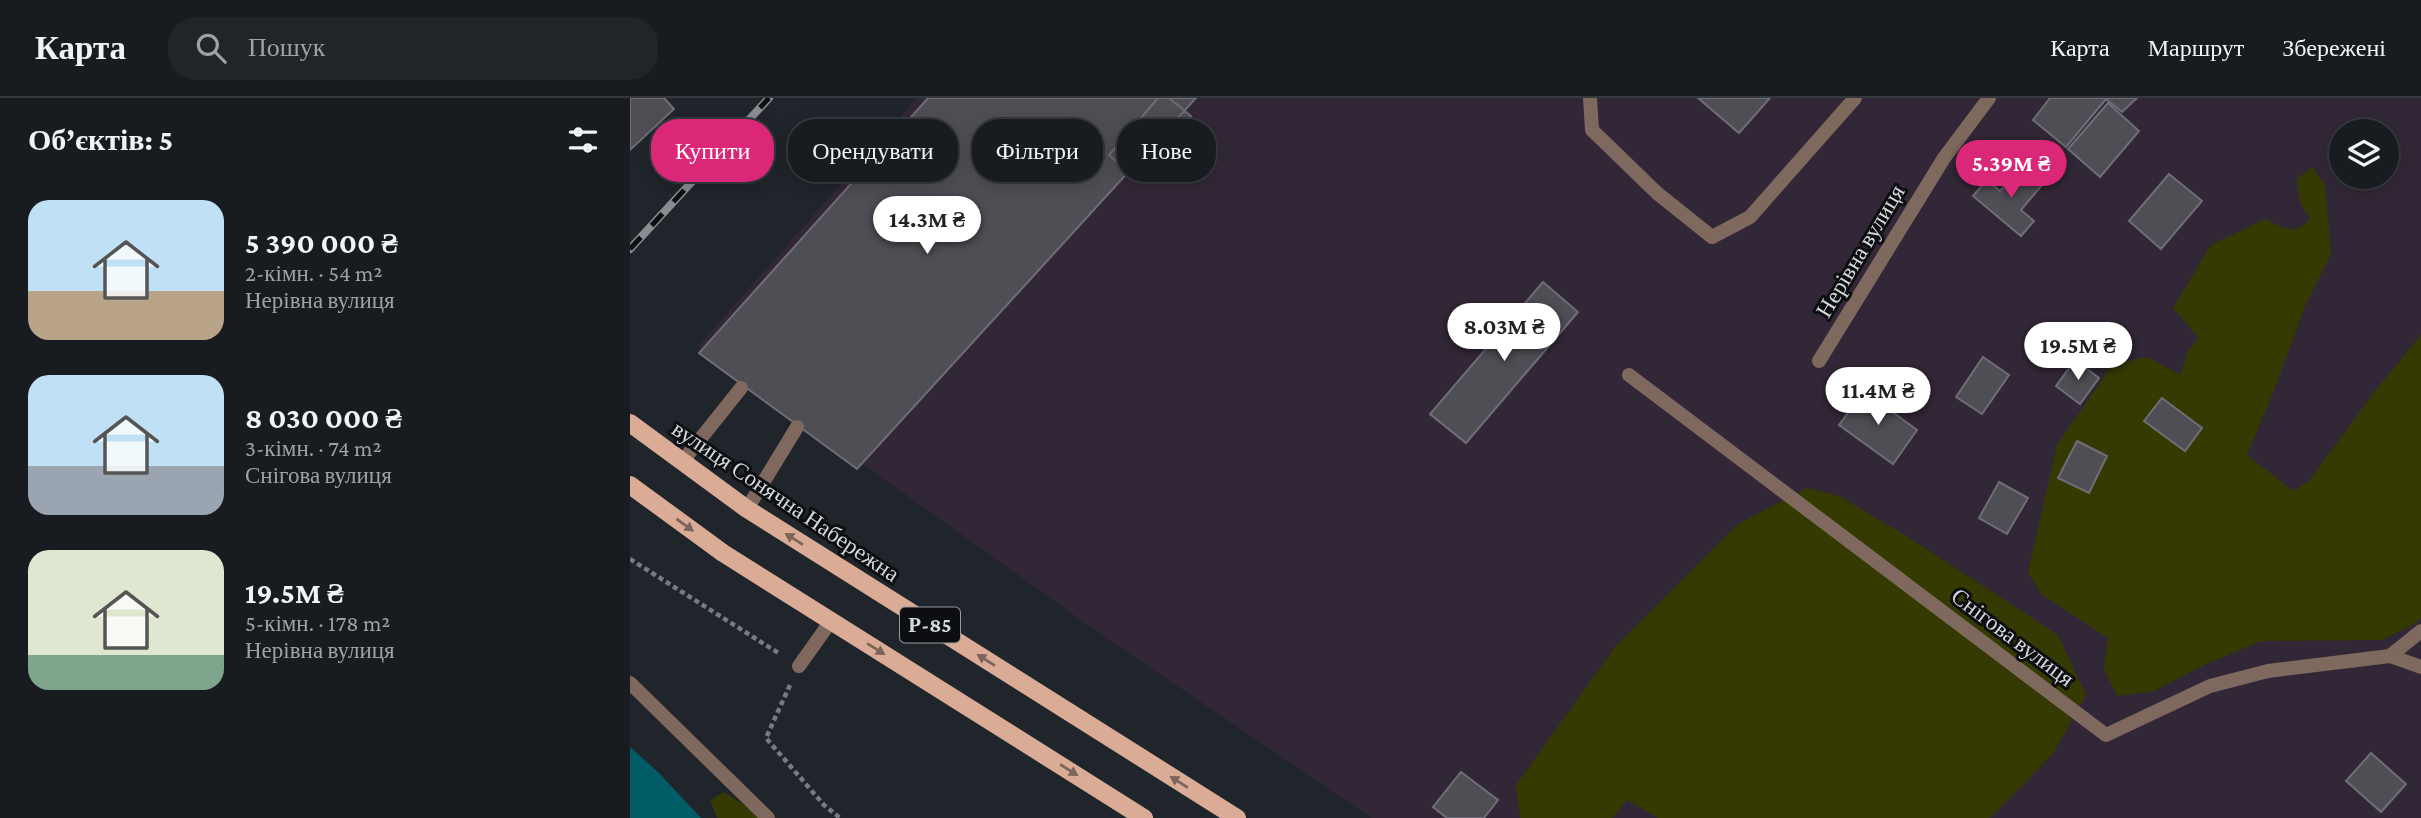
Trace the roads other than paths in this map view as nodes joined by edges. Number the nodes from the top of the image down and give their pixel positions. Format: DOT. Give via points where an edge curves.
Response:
graph roads {
  1 [pos="1590,98"];
  2 [pos="1854,98"];
  3 [pos="1989,98"];
  4 [pos="1819,361"];
  5 [pos="1629,375"];
  6 [pos="741,388"];
  7 [pos="630,423"];
  8 [pos="797,428"];
  9 [pos="682,463"];
  10 [pos="630,485"];
  11 [pos="747,509"];
  12 [pos="831,621"];
  13 [pos="2421,631"];
  14 [pos="2390,656"];
  15 [pos="799,666"];
  16 [pos="2421,667"];
  17 [pos="630,683"];
  18 [pos="768,818"];
  19 [pos="1144,818"];
  20 [pos="1237,818"];
  1 -- 2 [label="street" via="1592,130 1712,237 1750,217"];
  3 -- 4 [label="street, Нерівна вулиця" via="1944,158"];
  5 -- 14 [label="street, Снігова вулиця" via="2106,736 2210,686 2269,671"];
  6 -- 9 [label="street"];
  7 -- 9 [label="main road, вулиця Сонячна Набережна / Р-85"];
  8 -- 11 [label="street"];
  9 -- 11 [label="main road, вулиця Сонячна Набережна / Р-85"];
  10 -- 12 [label="main road, Р-85, one-way" via="723,553"];
  20 -- 11 [label="main road, вулиця Сонячна Набережна / Р-85, one-way"];
  12 -- 15 [label="street"];
  12 -- 19 [label="main road, Р-85, one-way"];
  13 -- 14 [label="street"];
  14 -- 16 [label="street, Снігова вулиця"];
  17 -- 18 [label="street"];
}
